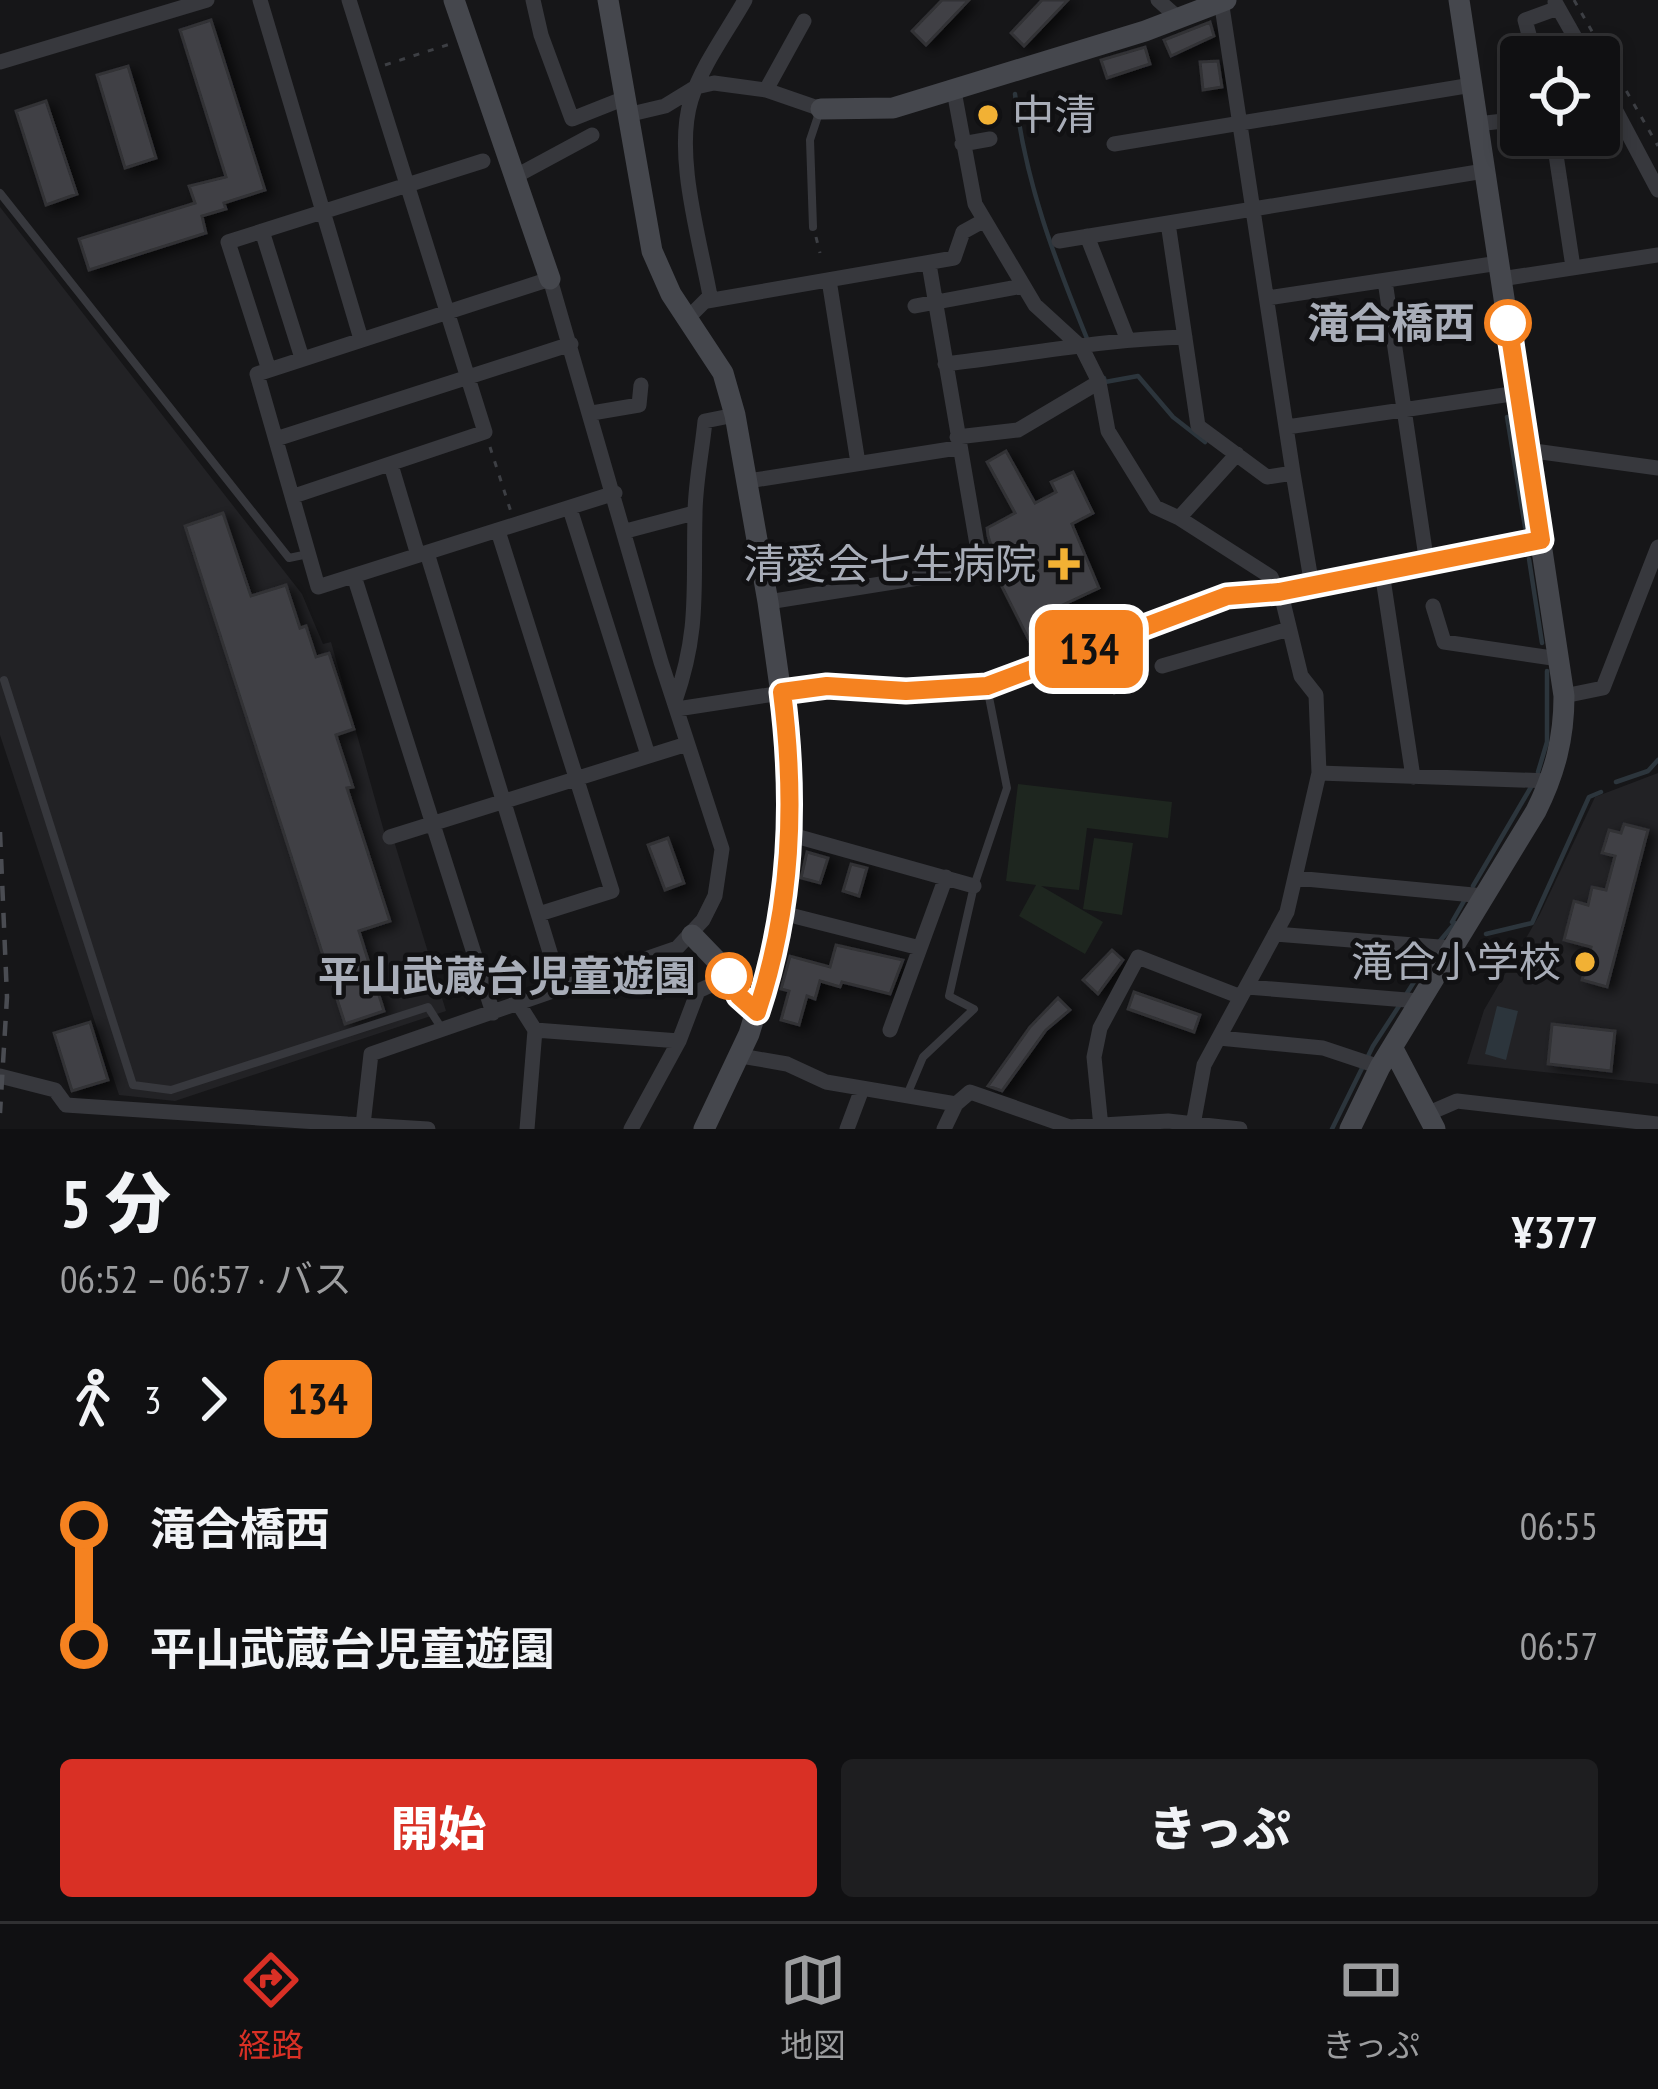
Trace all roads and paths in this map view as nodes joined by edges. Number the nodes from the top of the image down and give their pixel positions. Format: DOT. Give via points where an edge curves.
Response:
graph roads {
  1 [pos="208,0"];
  2 [pos="260,0"];
  3 [pos="349,0"];
  4 [pos="454,0"];
  5 [pos="533,0"];
  6 [pos="608,0"];
  7 [pos="745,0"];
  8 [pos="1158,0"];
  9 [pos="1223,0"];
  10 [pos="1459,0"];
  11 [pos="1562,3"];
  12 [pos="1177,17"];
  13 [pos="804,21"];
  14 [pos="1529,36"];
  15 [pos="1577,36"];
  16 [pos="468,38"];
  17 [pos="0,62"];
  18 [pos="372,70"];
  19 [pos="1472,85"];
  20 [pos="697,87"];
  21 [pos="766,90"];
  22 [pos="954,91"];
  23 [pos="626,106"];
  24 [pos="821,109"];
  25 [pos="1500,121"];
  26 [pos="1240,123"];
  27 [pos="1478,124"];
  28 [pos="1620,129"];
  29 [pos="592,135"];
  30 [pos="989,139"];
  31 [pos="962,144"];
  32 [pos="1114,144"];
  33 [pos="1658,146"];
  34 [pos="1555,156"];
  35 [pos="483,161"];
  36 [pos="1484,170"];
  37 [pos="516,176"];
  38 [pos="405,186"];
  39 [pos="1658,190"];
  40 [pos="1,192"];
  41 [pos="1252,208"];
  42 [pos="322,212"];
  43 [pos="983,221"];
  44 [pos="1168,224"];
  45 [pos="813,227"];
  46 [pos="262,231"];
  47 [pos="1087,236"];
  48 [pos="1059,241"];
  49 [pos="820,253"];
  50 [pos="1658,255"];
  51 [pos="929,264"];
  52 [pos="1573,267"];
  53 [pos="1500,271"];
  54 [pos="550,279"];
  55 [pos="829,280"];
  56 [pos="1385,281"];
  57 [pos="1023,286"];
  58 [pos="1267,298"];
  59 [pos="707,301"];
  60 [pos="935,302"];
  61 [pos="915,306"];
  62 [pos="447,312"];
  63 [pos="688,317"];
  64 [pos="1185,337"];
  65 [pos="1127,338"];
  66 [pos="362,339"];
  67 [pos="571,344"];
  68 [pos="1082,348"];
  69 [pos="302,358"];
  70 [pos="945,364"];
  71 [pos="269,370"];
  72 [pos="468,376"];
  73 [pos="1099,382"];
  74 [pos="641,385"];
  75 [pos="1518,393"];
  76 [pos="1404,409"];
  77 [pos="592,413"];
  78 [pos="735,416"];
  79 [pos="1287,427"];
  80 [pos="485,432"];
  81 [pos="276,439"];
  82 [pos="957,442"];
  83 [pos="1527,449"];
  84 [pos="1237,454"];
  85 [pos="859,463"];
  86 [pos="391,465"];
  87 [pos="1658,468"];
  88 [pos="1293,472"];
  89 [pos="748,481"];
  90 [pos="615,493"];
  91 [pos="294,496"];
  92 [pos="570,509"];
  93 [pos="694,513"];
  94 [pos="1179,518"];
  95 [pos="507,528"];
  96 [pos="626,532"];
  97 [pos="1541,540"];
  98 [pos="1658,547"];
  99 [pos="309,554"];
  100 [pos="423,554"];
  101 [pos="1427,564"];
  102 [pos="1382,572"];
  103 [pos="354,576"];
  104 [pos="1312,586"];
  105 [pos="1279,592"];
  106 [pos="768,602"];
  107 [pos="1433,606"];
  108 [pos="1289,629"];
  109 [pos="1558,659"];
  110 [pos="1162,667"];
  111 [pos="1141,678"];
  112 [pos="4,680"];
  113 [pos="987,686"];
  114 [pos="782,692"];
  115 [pos="1113,694"];
  116 [pos="1564,696"];
  117 [pos="676,705"];
  118 [pos="687,744"];
  119 [pos="648,755"];
  120 [pos="1319,773"];
  121 [pos="1413,777"];
  122 [pos="576,778"];
  123 [pos="1551,782"];
  124 [pos="502,801"];
  125 [pos="430,824"];
  126 [pos="792,835"];
  127 [pos="390,837"];
  128 [pos="946,877"];
  129 [pos="1295,878"];
  130 [pos="974,886"];
  131 [pos="1484,896"];
  132 [pos="539,914"];
  133 [pos="782,914"];
  134 [pos="1275,934"];
  135 [pos="692,935"];
  136 [pos="920,948"];
  137 [pos="1441,948"];
  138 [pos="729,976"];
  139 [pos="562,988"];
  140 [pos="1244,992"];
  141 [pos="1407,1000"];
  142 [pos="518,1003"];
  143 [pos="757,1012"];
  144 [pos="493,1013"];
  145 [pos="442,1030"];
  146 [pos="535,1030"];
  147 [pos="890,1030"];
  148 [pos="1219,1038"];
  149 [pos="680,1041"];
  150 [pos="1392,1047"];
  151 [pos="741,1056"];
  152 [pos="1370,1064"];
  153 [pos="8,1078"];
  154 [pos="862,1089"];
  155 [pos="907,1096"];
  156 [pos="956,1104"];
  157 [pos="1430,1123"];
  158 [pos="1658,1124"];
  159 [pos="1168,1125"];
  160 [pos="1193,1125"];
  161 [pos="352,1126"];
  162 [pos="1638,1126"];
  163 [pos="1109,1127"];
  164 [pos="428,1129"];
  165 [pos="527,1129"];
  166 [pos="632,1129"];
  167 [pos="704,1129"];
  168 [pos="848,1129"];
  169 [pos="944,1129"];
  170 [pos="1240,1129"];
  171 [pos="1350,1129"];
  1 -- 17 [label="street"];
  2 -- 42 [label="street"];
  3 -- 18 [label="street"];
  4 -- 16 [label="street"];
  5 -- 23 [label="street" via="572,119"];
  6 -- 23 [label="street"];
  7 -- 20 [label="street"];
  8 -- 12 [label="street"];
  9 -- 12 [label="street"];
  9 -- 26 [label="street"];
  10 -- 19 [label="street"];
  11 -- 14 [label="street" via="1525,20"];
  11 -- 15 [label="street"];
  11 -- 33 [label="path"];
  12 -- 22 [label="street"];
  13 -- 21 [label="street"];
  16 -- 18 [label="path"];
  16 -- 37 [label="street"];
  18 -- 38 [label="street"];
  19 -- 26 [label="street"];
  19 -- 27 [label="street"];
  20 -- 21 [label="street"];
  20 -- 23 [label="street" via="665,106"];
  20 -- 59 [label="street" via="686,158"];
  21 -- 24 [label="street"];
  22 -- 24 [label="street" via="893,108"];
  22 -- 31 [label="street"];
  23 -- 63 [label="street" via="652,251"];
  24 -- 45 [label="lane" via="810,140"];
  25 -- 27 [label="street"];
  26 -- 32 [label="street"];
  26 -- 41 [label="street"];
  27 -- 36 [label="street"];
  28 -- 39 [label="street"];
  29 -- 37 [label="street"];
  30 -- 31 [label="street"];
  31 -- 43 [label="street"];
  34 -- 52 [label="street"];
  35 -- 38 [label="street"];
  36 -- 41 [label="street"];
  36 -- 53 [label="street"];
  37 -- 54 [label="street"];
  38 -- 42 [label="street"];
  38 -- 62 [label="street"];
  40 -- 99 [label="lane" via="289,558"];
  41 -- 44 [label="street"];
  41 -- 58 [label="street"];
  42 -- 46 [label="street"];
  42 -- 66 [label="street"];
  43 -- 51 [label="street" via="963,232 954,258"];
  43 -- 57 [label="street"];
  44 -- 47 [label="street"];
  44 -- 64 [label="street"];
  45 -- 49 [label="path"];
  46 -- 69 [label="street"];
  46 -- 71 [label="street" via="228,242"];
  47 -- 48 [label="street"];
  47 -- 65 [label="street"];
  50 -- 52 [label="street"];
  51 -- 55 [label="street"];
  51 -- 60 [label="street"];
  52 -- 53 [label="street"];
  53 -- 56 [label="street"];
  53 -- 75 [label="street"];
  54 -- 62 [label="street"];
  54 -- 67 [label="street"];
  55 -- 59 [label="street"];
  55 -- 85 [label="street"];
  56 -- 58 [label="street"];
  56 -- 76 [label="street"];
  57 -- 60 [label="street"];
  57 -- 68 [label="street"];
  58 -- 79 [label="street"];
  59 -- 63 [label="street"];
  60 -- 61 [label="street"];
  60 -- 70 [label="street"];
  62 -- 66 [label="street"];
  62 -- 72 [label="street"];
  63 -- 78 [label="street" via="723,374"];
  64 -- 65 [label="street"];
  64 -- 84 [label="street" via="1198,426"];
  65 -- 68 [label="street"];
  66 -- 69 [label="street"];
  67 -- 72 [label="street"];
  67 -- 77 [label="street"];
  68 -- 70 [label="street"];
  68 -- 73 [label="street"];
  69 -- 71 [label="street"];
  70 -- 82 [label="street"];
  71 -- 81 [label="street" via="256,374"];
  72 -- 80 [label="street"];
  72 -- 81 [label="street"];
  73 -- 82 [label="street" via="1018,430"];
  73 -- 94 [label="street" via="1108,431 1155,507"];
  74 -- 77 [label="street" via="640,405"];
  75 -- 76 [label="street"];
  75 -- 83 [label="street"];
  76 -- 79 [label="street"];
  76 -- 101 [label="street"];
  77 -- 90 [label="street"];
  78 -- 89 [label="street"];
  78 -- 93 [label="street" via="706,421"];
  79 -- 88 [label="street"];
  80 -- 86 [label="street"];
  80 -- 95 [label="path"];
  81 -- 91 [label="street"];
  82 -- 85 [label="street"];
  82 -- 106 [label="street" via="980,568"];
  83 -- 87 [label="street"];
  83 -- 97 [label="street"];
  84 -- 88 [label="street" via="1267,477"];
  84 -- 94 [label="street"];
  85 -- 89 [label="street"];
  86 -- 91 [label="street"];
  86 -- 100 [label="street"];
  88 -- 104 [label="street"];
  89 -- 106 [label="street"];
  90 -- 92 [label="street"];
  90 -- 96 [label="street"];
  91 -- 99 [label="street"];
  92 -- 95 [label="street"];
  92 -- 119 [label="street"];
  93 -- 96 [label="street"];
  93 -- 117 [label="street" via="697,590"];
  94 -- 105 [label="street" via="1271,577"];
  95 -- 100 [label="street"];
  95 -- 122 [label="street"];
  96 -- 117 [label="street"];
  97 -- 101 [label="street"];
  97 -- 109 [label="street"];
  98 -- 116 [label="street" via="1604,688"];
  99 -- 103 [label="street" via="318,587"];
  100 -- 103 [label="street"];
  100 -- 124 [label="street"];
  101 -- 102 [label="street"];
  102 -- 104 [label="street"];
  102 -- 121 [label="street"];
  103 -- 125 [label="street"];
  104 -- 105 [label="street"];
  105 -- 108 [label="street"];
  105 -- 113 [label="street" via="1227,596"];
  106 -- 114 [label="street"];
  107 -- 109 [label="street" via="1444,642"];
  108 -- 110 [label="street"];
  108 -- 120 [label="street" via="1301,676 1316,695"];
  109 -- 116 [label="street"];
  111 -- 115 [label="path"];
  112 -- 145 [label="lane" via="133,1085 171,1090 428,1007"];
  113 -- 114 [label="street"];
  113 -- 130 [label="lane" via="1006,788"];
  114 -- 117 [label="street"];
  114 -- 126 [label="street"];
  116 -- 123 [label="street"];
  117 -- 118 [label="street"];
  118 -- 119 [label="street"];
  118 -- 135 [label="street" via="722,849 715,896"];
  119 -- 122 [label="street"];
  120 -- 121 [label="street"];
  120 -- 129 [label="street"];
  121 -- 123 [label="street"];
  122 -- 124 [label="street"];
  122 -- 132 [label="street" via="612,891"];
  123 -- 131 [label="street"];
  124 -- 125 [label="street"];
  124 -- 132 [label="street"];
  125 -- 127 [label="street"];
  125 -- 144 [label="street"];
  126 -- 128 [label="street"];
  126 -- 133 [label="street"];
  128 -- 130 [label="street"];
  128 -- 136 [label="street"];
  129 -- 131 [label="street"];
  129 -- 134 [label="street"];
  130 -- 155 [label="lane" via="949,996 974,1009 923,1057"];
  131 -- 137 [label="street"];
  132 -- 139 [label="street"];
  133 -- 136 [label="street"];
  133 -- 143 [label="street"];
  134 -- 137 [label="street"];
  134 -- 140 [label="street"];
  135 -- 138 [label="street"];
  135 -- 139 [label="street" via="666,954"];
  136 -- 147 [label="street"];
  137 -- 141 [label="street"];
  138 -- 143 [label="street"];
  138 -- 149 [label="street" via="698,992"];
  139 -- 142 [label="street"];
  140 -- 141 [label="street"];
  140 -- 148 [label="street"];
  140 -- 163 [label="street" via="1138,957 1100,1028 1094,1057"];
  141 -- 150 [label="street"];
  142 -- 144 [label="street"];
  142 -- 146 [label="street"];
  143 -- 151 [label="street"];
  144 -- 145 [label="street"];
  145 -- 161 [label="street" via="371,1054"];
  146 -- 149 [label="street"];
  146 -- 165 [label="street"];
  148 -- 152 [label="street" via="1323,1048"];
  148 -- 160 [label="street" via="1204,1065"];
  149 -- 166 [label="street"];
  150 -- 152 [label="street"];
  150 -- 157 [label="street"];
  151 -- 154 [label="street"];
  151 -- 167 [label="street"];
  152 -- 171 [label="street"];
  153 -- 161 [label="street" via="55,1090 66,1105"];
  154 -- 155 [label="street"];
  154 -- 168 [label="street"];
  155 -- 156 [label="street"];
  156 -- 163 [label="street" via="970,1092 1070,1127"];
  156 -- 169 [label="street"];
  157 -- 162 [label="street" via="1457,1101"];
  158 -- 162 [label="street"];
  159 -- 160 [label="street"];
  159 -- 163 [label="street"];
  160 -- 170 [label="street"];
  161 -- 164 [label="street"];
}
